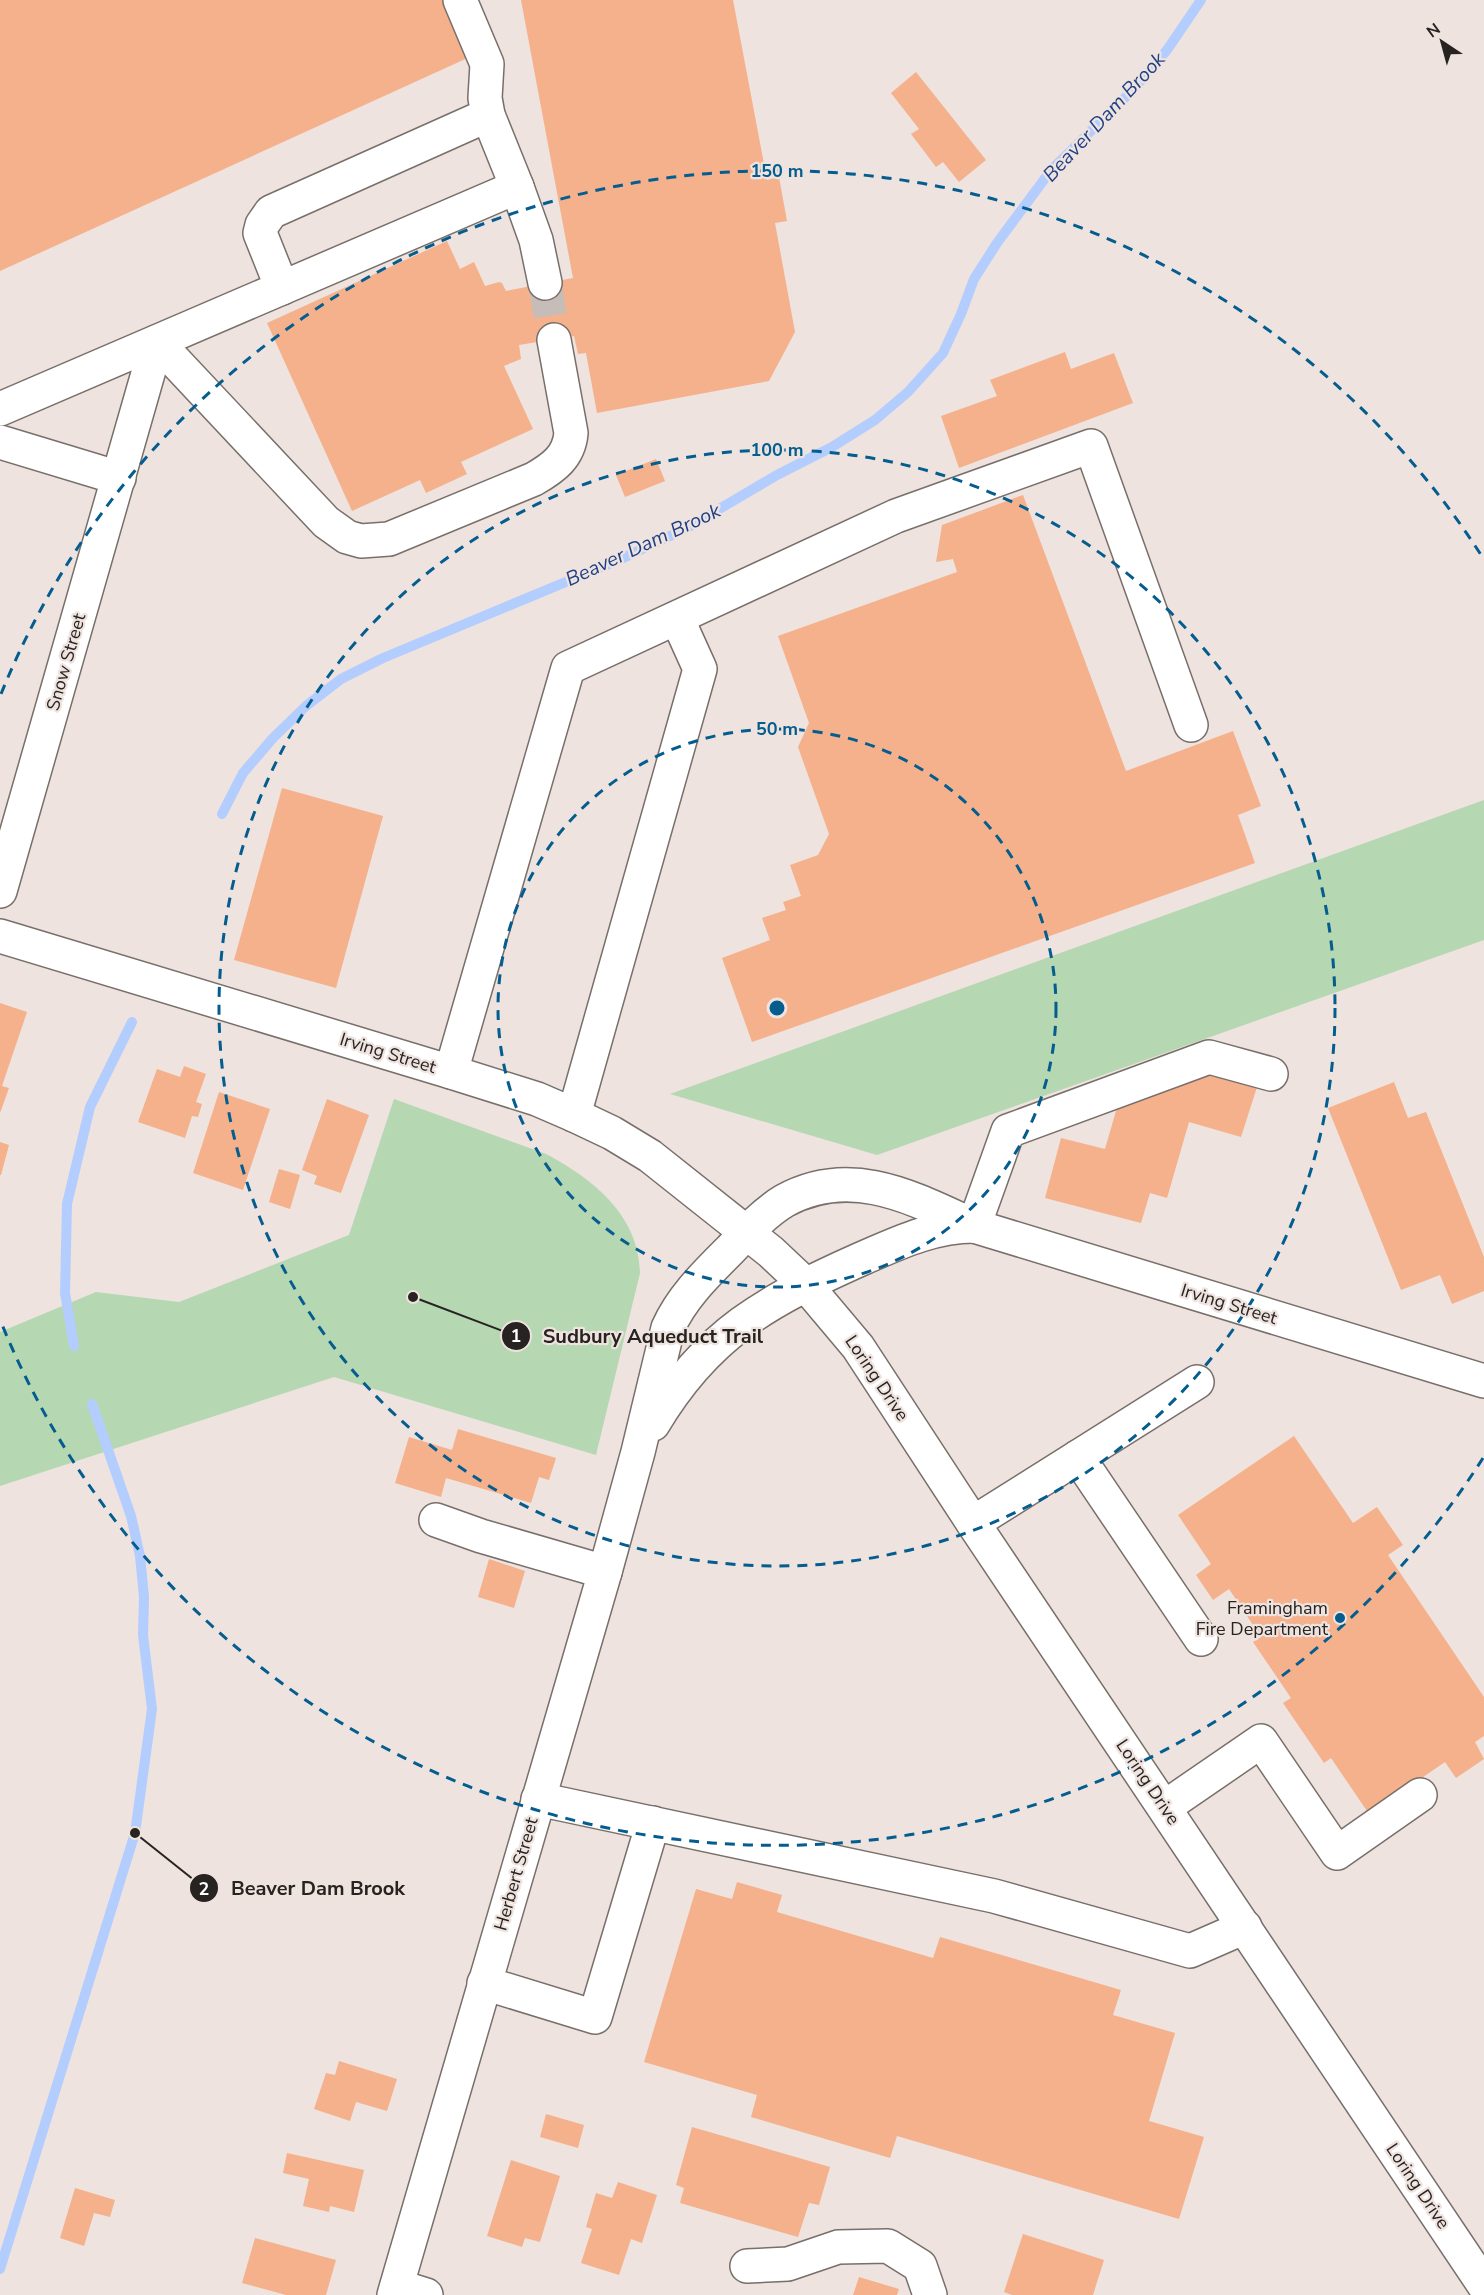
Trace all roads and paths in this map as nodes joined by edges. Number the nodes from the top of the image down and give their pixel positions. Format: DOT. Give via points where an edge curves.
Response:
graph roads {
  1 [pos="460,0"];
  2 [pos="488,115"];
  3 [pos="517,187"];
  4 [pos="546,283"];
  5 [pos="268,294"];
  6 [pos="555,340"];
  7 [pos="157,342"];
  8 [pos="0,409"];
  9 [pos="0,442"];
  10 [pos="119,478"];
  11 [pos="677,618"];
  12 [pos="1191,725"];
  13 [pos="0,891"];
  14 [pos="0,936"];
  15 [pos="451,1072"];
  16 [pos="1271,1074"];
  17 [pos="574,1115"];
  18 [pos="974,1226"];
  19 [pos="747,1231"];
  20 [pos="805,1284"];
  21 [pos="1197,1382"];
  22 [pos="1484,1382"];
  23 [pos="638,1452"];
  24 [pos="1078,1457"];
  25 [pos="436,1520"];
  26 [pos="973,1523"];
  27 [pos="605,1572"];
  28 [pos="1201,1639"];
  29 [pos="1420,1795"];
  30 [pos="538,1799"];
  31 [pos="1165,1807"];
  32 [pos="653,1823"];
  33 [pos="1245,1927"];
  34 [pos="484,1983"];
  35 [pos="747,2265"];
  36 [pos="1484,2285"];
  37 [pos="406,2292"];
  38 [pos="930,2295"];
  1 -- 2 [label="street" via="487,64"];
  2 -- 3 [label="street"];
  2 -- 5 [label="street" via="271,212 260,233"];
  3 -- 4 [label="street"];
  3 -- 5 [label="street"];
  5 -- 7 [label="street"];
  6 -- 7 [label="street" via="571,433 566,454 534,479 404,534 375,541 347,537 326,522"];
  7 -- 8 [label="street"];
  7 -- 10 [label="street, Snow Street"];
  9 -- 10 [label="street"];
  10 -- 13 [label="street, Snow Street"];
  11 -- 12 [label="street" via="896,516 1091,446"];
  11 -- 15 [label="street" via="568,668"];
  11 -- 17 [label="street" via="700,669"];
  14 -- 15 [label="street, Irving Street"];
  15 -- 17 [label="street, Irving Street"];
  16 -- 18 [label="street" via="1209,1057 1008,1131"];
  17 -- 19 [label="street, Irving Street" via="641,1150"];
  18 -- 19 [label="street, Irving Street" via="897,1192 847,1184 814,1189 784,1201"];
  18 -- 20 [label="street, Irving Street" via="920,1234"];
  18 -- 22 [label="street, Irving Street"];
  19 -- 20 [label="street, Irving Street"];
  19 -- 23 [label="street, Herbert Street" via="675,1313 663,1345"];
  20 -- 23 [label="street, Herbert Street" via="753,1314 702,1357 661,1410"];
  20 -- 26 [label="street, Loring Drive" via="858,1347"];
  21 -- 24 [label="street"];
  23 -- 27 [label="street, Herbert Street"];
  24 -- 26 [label="street"];
  24 -- 28 [label="street"];
  25 -- 27 [label="street"];
  26 -- 31 [label="street, Loring Drive"];
  27 -- 30 [label="street, Herbert Street"];
  29 -- 31 [label="street" via="1337,1853 1261,1741"];
  30 -- 32 [label="street"];
  30 -- 34 [label="street, Herbert Street"];
  31 -- 33 [label="street, Loring Drive"];
  32 -- 33 [label="street" via="994,1896 1190,1951"];
  32 -- 34 [label="street" via="595,2018"];
  33 -- 36 [label="street, Loring Drive"];
  34 -- 37 [label="street, Herbert Street"];
  35 -- 38 [label="street" via="788,2264 838,2247 888,2246 920,2266"];
}
